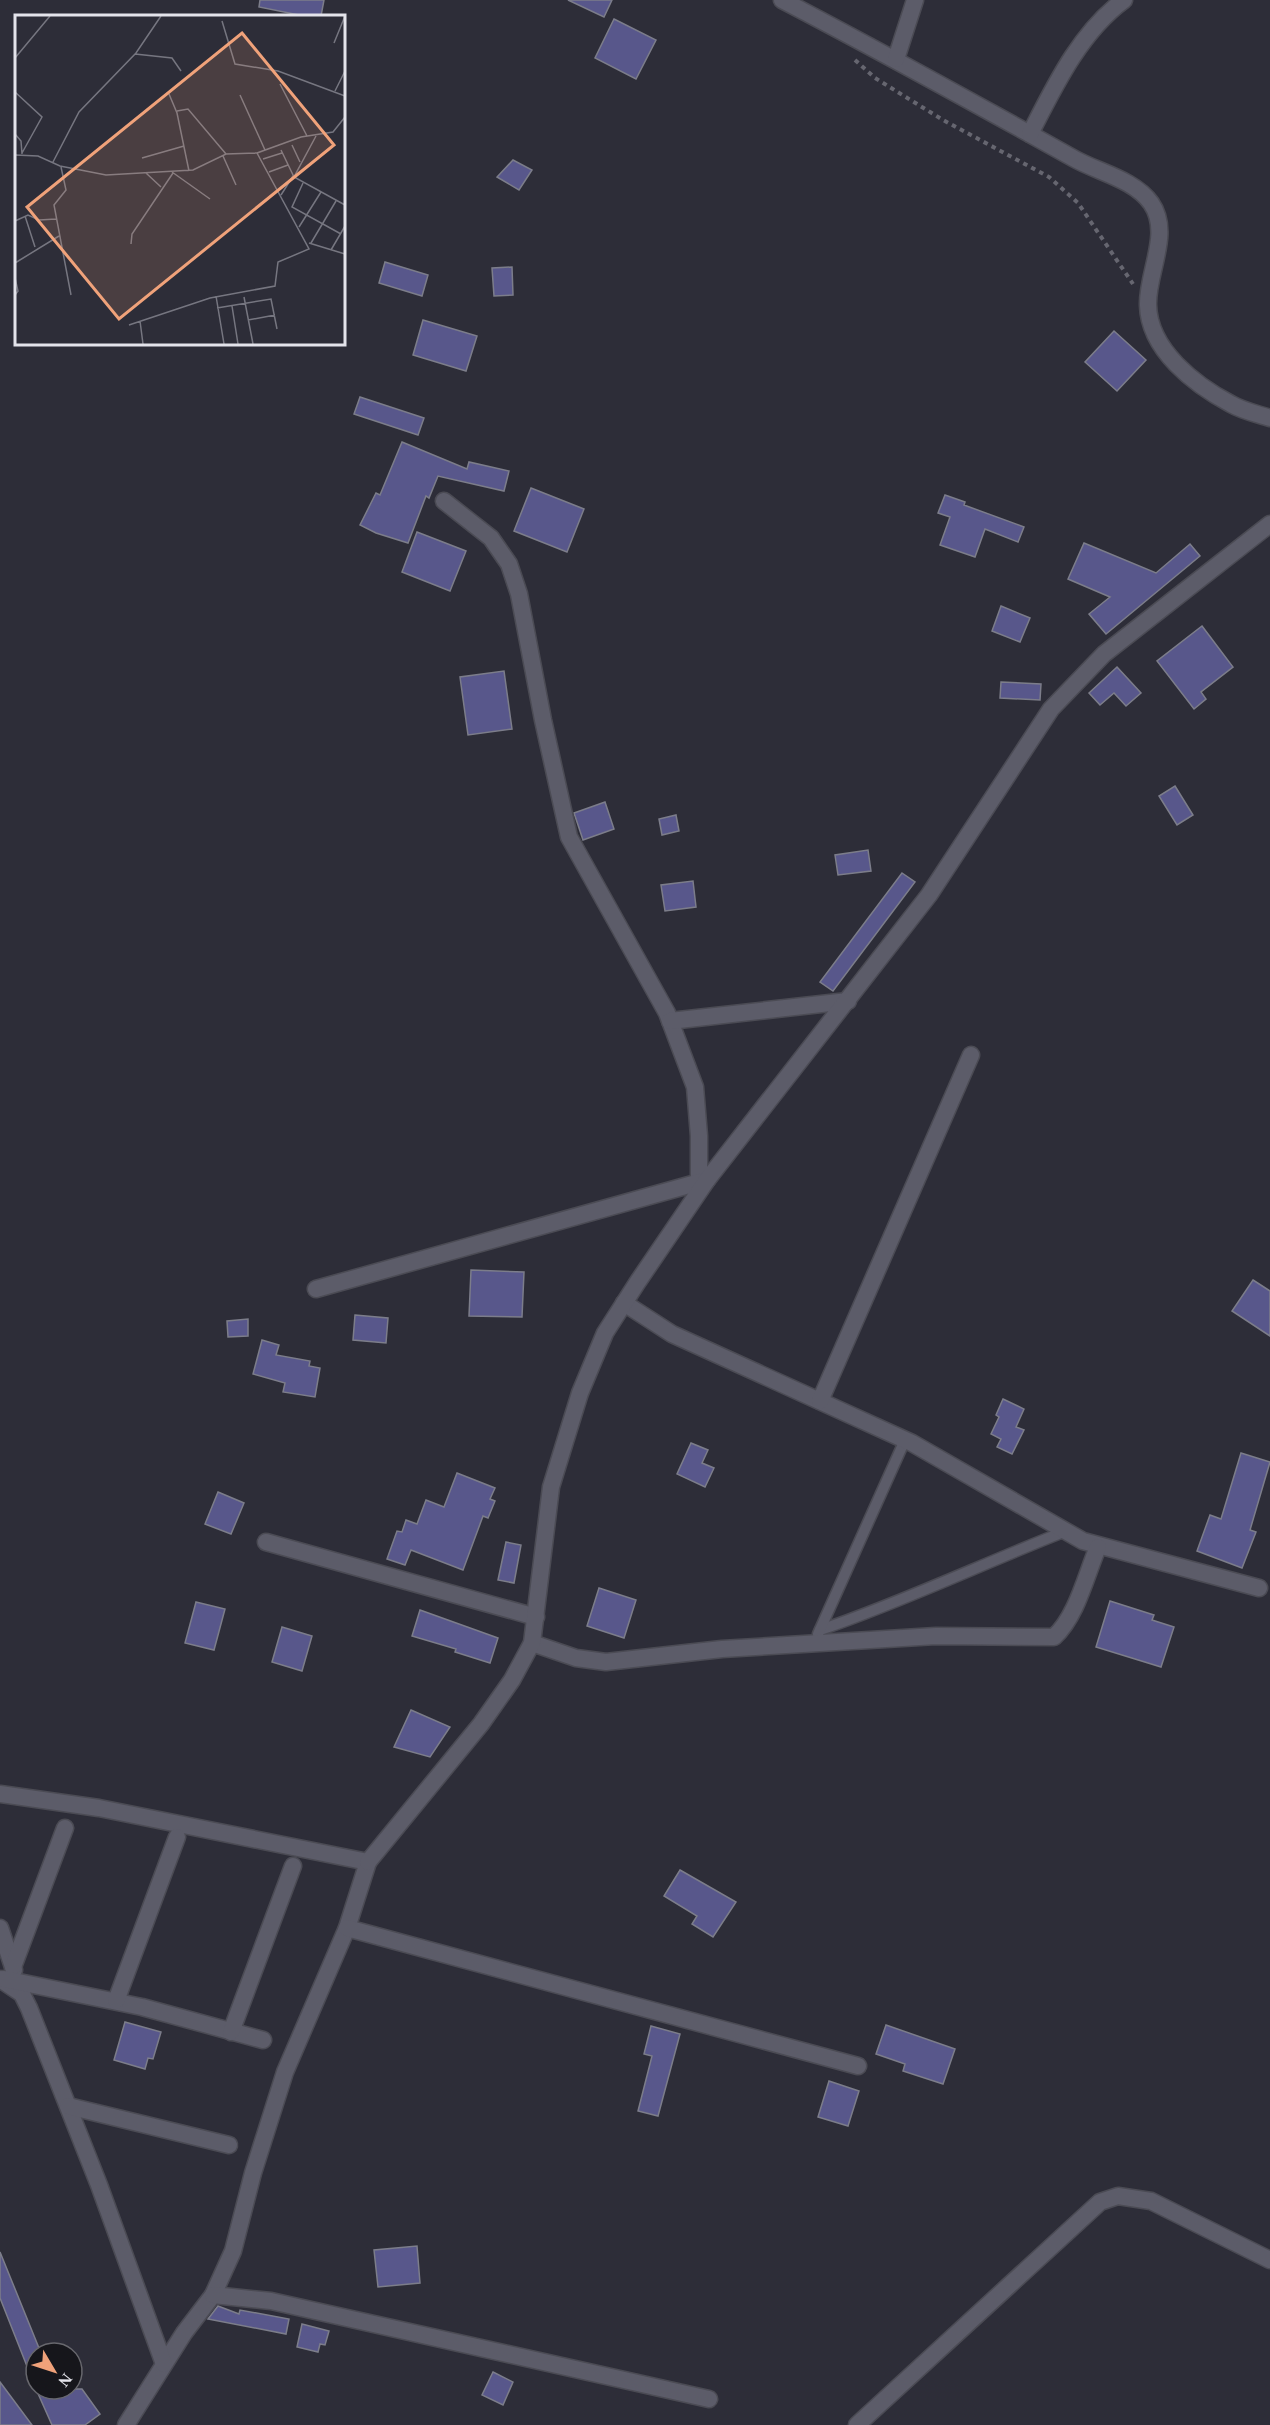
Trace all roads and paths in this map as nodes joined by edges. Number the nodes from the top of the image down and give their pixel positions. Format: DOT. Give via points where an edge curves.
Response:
graph roads {
  1 [pos="782,0"];
  2 [pos="915,0"];
  3 [pos="1124,0"];
  4 [pos="850,55"];
  5 [pos="896,60"];
  6 [pos="1030,134"];
  7 [pos="1148,304"];
  8 [pos="1270,418"];
  9 [pos="444,501"];
  10 [pos="1270,524"];
  11 [pos="848,1001"];
  12 [pos="670,1021"];
  13 [pos="972,1055"];
  14 [pos="703,1180"];
  15 [pos="316,1289"];
  16 [pos="624,1303"];
  17 [pos="820,1401"];
  18 [pos="905,1440"];
  19 [pos="1066,1531"];
  20 [pos="266,1542"];
  21 [pos="1098,1547"];
  22 [pos="1259,1588"];
  23 [pos="536,1617"];
  24 [pos="817,1637"];
  25 [pos="532,1643"];
  26 [pos="0,1794"];
  27 [pos="65,1828"];
  28 [pos="177,1837"];
  29 [pos="368,1862"];
  30 [pos="293,1866"];
  31 [pos="0,1928"];
  32 [pos="346,1928"];
  33 [pos="0,1979"];
  34 [pos="18,1981"];
  35 [pos="116,2001"];
  36 [pos="231,2032"];
  37 [pos="263,2040"];
  38 [pos="858,2066"];
  39 [pos="68,2106"];
  40 [pos="229,2145"];
  41 [pos="1270,2260"];
  42 [pos="213,2295"];
  43 [pos="164,2364"];
  44 [pos="708,2399"];
  45 [pos="126,2425"];
  46 [pos="857,2425"];
  1 -- 5 [label="street"];
  2 -- 5 [label="street"];
  3 -- 6 [label="street" via="1098,23 1056,82"];
  4 -- 7 [label="path" via="875,78 943,120 1049,177 1078,203"];
  5 -- 6 [label="street"];
  6 -- 7 [label="street" via="1135,188 1151,203 1159,230"];
  7 -- 8 [label="street" via="1154,335 1170,357 1233,406"];
  9 -- 12 [label="street" via="491,538 509,564 519,594 569,837 631,943"];
  10 -- 11 [label="street" via="1104,654 1051,709 929,895"];
  11 -- 12 [label="street"];
  11 -- 14 [label="street"];
  12 -- 14 [label="street" via="695,1087"];
  13 -- 17 [label="street"];
  14 -- 15 [label="street"];
  14 -- 16 [label="street"];
  16 -- 17 [label="street" via="672,1334"];
  16 -- 23 [label="street" via="605,1333 580,1393 551,1487"];
  17 -- 18 [label="street"];
  18 -- 19 [label="street"];
  18 -- 24 [label="lane"];
  19 -- 21 [label="street"];
  19 -- 24 [label="lane"];
  20 -- 23 [label="street"];
  21 -- 22 [label="street"];
  21 -- 24 [label="street" via="1071,1613 1054,1637"];
  23 -- 25 [label="street"];
  24 -- 25 [label="street" via="606,1662 576,1658"];
  25 -- 29 [label="street" via="481,1724"];
  26 -- 29 [label="street" via="99,1808"];
  27 -- 34 [label="street"];
  28 -- 35 [label="street"];
  29 -- 32 [label="street"];
  30 -- 36 [label="street"];
  31 -- 34 [label="street"];
  32 -- 38 [label="street"];
  32 -- 42 [label="street" via="285,2072 233,2251"];
  33 -- 34 [label="street"];
  34 -- 35 [label="street"];
  34 -- 39 [label="street"];
  35 -- 36 [label="street"];
  36 -- 37 [label="street"];
  39 -- 40 [label="street"];
  39 -- 43 [label="street"];
  41 -- 46 [label="street" via="1151,2201 1118,2196 1100,2202"];
  42 -- 43 [label="street"];
  42 -- 44 [label="street" via="271,2301"];
  43 -- 45 [label="street"];
}
